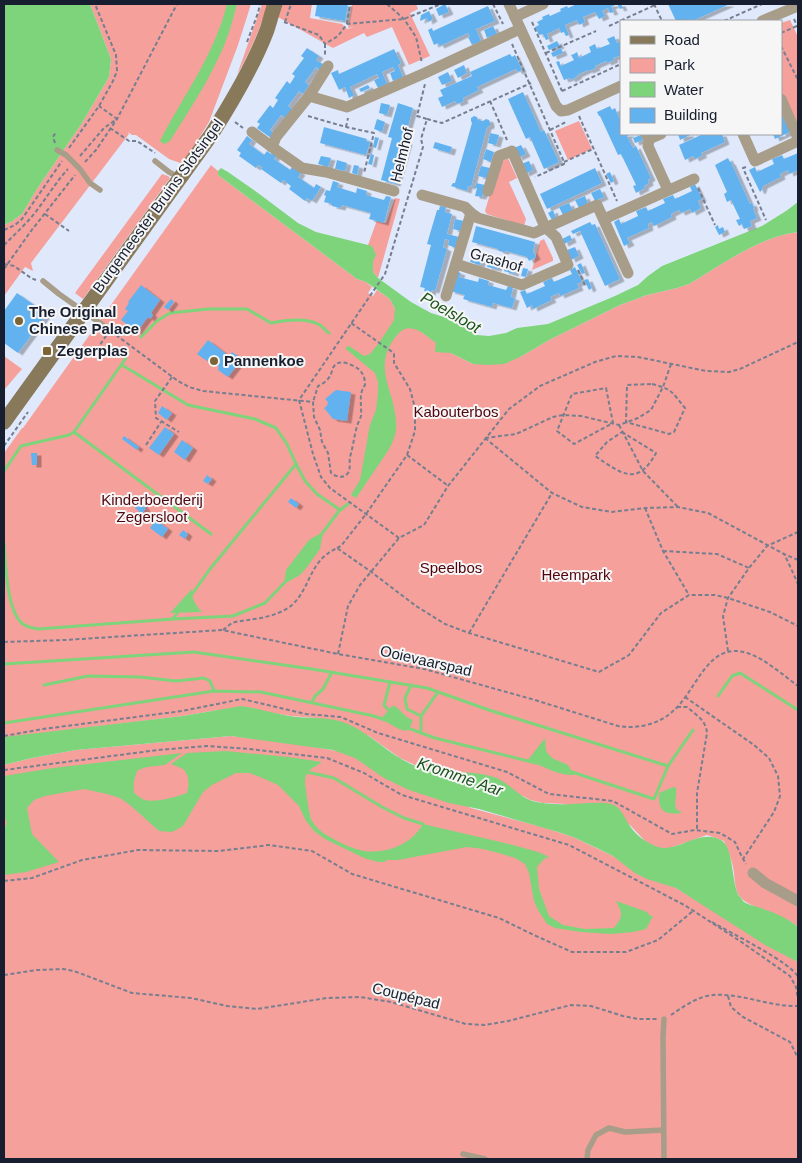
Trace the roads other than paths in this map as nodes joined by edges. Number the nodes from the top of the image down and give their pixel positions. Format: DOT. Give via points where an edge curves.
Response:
graph roads {
  1 [pos="275,4"];
  2 [pos="509,4"];
  3 [pos="543,4"];
  4 [pos="798,6"];
  5 [pos="515,17"];
  6 [pos="764,20"];
  7 [pos="520,29"];
  8 [pos="328,66"];
  9 [pos="620,86"];
  10 [pos="309,96"];
  11 [pos="782,101"];
  12 [pos="252,132"];
  13 [pos="743,135"];
  14 [pos="647,137"];
  15 [pos="798,140"];
  16 [pos="272,147"];
  17 [pos="57,150"];
  18 [pos="155,161"];
  19 [pos="180,178"];
  20 [pos="694,179"];
  21 [pos="100,190"];
  22 [pos="394,190"];
  23 [pos="668,190"];
  24 [pos="488,191"];
  25 [pos="422,195"];
  26 [pos="471,213"];
  27 [pos="604,219"];
  28 [pos="545,228"];
  29 [pos="456,264"];
  30 [pos="628,273"];
  31 [pos="43,281"];
  32 [pos="446,296"];
  33 [pos="83,311"];
  34 [pos="110,330"];
  35 [pos="4,422"];
  36 [pos="753,873"];
  37 [pos="798,901"];
  38 [pos="664,1019"];
  39 [pos="663,1130"];
  40 [pos="463,1154"];
  41 [pos="485,1159"];
  42 [pos="587,1159"];
  43 [pos="664,1159"];
  1 -- 19 [label="street, Burgemeester Bruins Slotsingel" via="258,51 233,100"];
  2 -- 5 [label="street"];
  3 -- 5 [label="street"];
  4 -- 6 [label="street"];
  5 -- 7 [label="street"];
  7 -- 9 [label="street" via="556,106 561,110 568,110"];
  7 -- 10 [label="street" via="347,107"];
  8 -- 10 [label="street"];
  10 -- 16 [label="street" via="276,137"];
  11 -- 15 [label="street"];
  12 -- 16 [label="street, Helmhof"];
  13 -- 15 [label="street" via="755,161"];
  14 -- 23 [label="street"];
  16 -- 22 [label="street, Helmhof" via="302,168"];
  17 -- 21 [label="lane"];
  18 -- 19 [label="lane"];
  19 -- 33 [label="street, Burgemeester Bruins Slotsingel"];
  20 -- 23 [label="street"];
  23 -- 27 [label="street"];
  24 -- 28 [label="street" via="499,156 512,151"];
  25 -- 26 [label="street" via="465,207"];
  26 -- 28 [label="street" via="478,218 534,233"];
  26 -- 29 [label="street, Grashof"];
  27 -- 28 [label="street" via="597,204"];
  27 -- 30 [label="street"];
  28 -- 29 [label="street, Grashof" via="556,236 568,265 522,285"];
  29 -- 32 [label="street, Grashof"];
  31 -- 33 [label="lane"];
  33 -- 34 [label="lane"];
  33 -- 35 [label="street, Burgemeester Bruins Slotsingel"];
  36 -- 37 [label="street" via="764,883"];
  38 -- 39 [label="lane"];
  39 -- 42 [label="lane" via="625,1132 609,1128 596,1135"];
  39 -- 43 [label="lane"];
  40 -- 41 [label="lane"];
}
